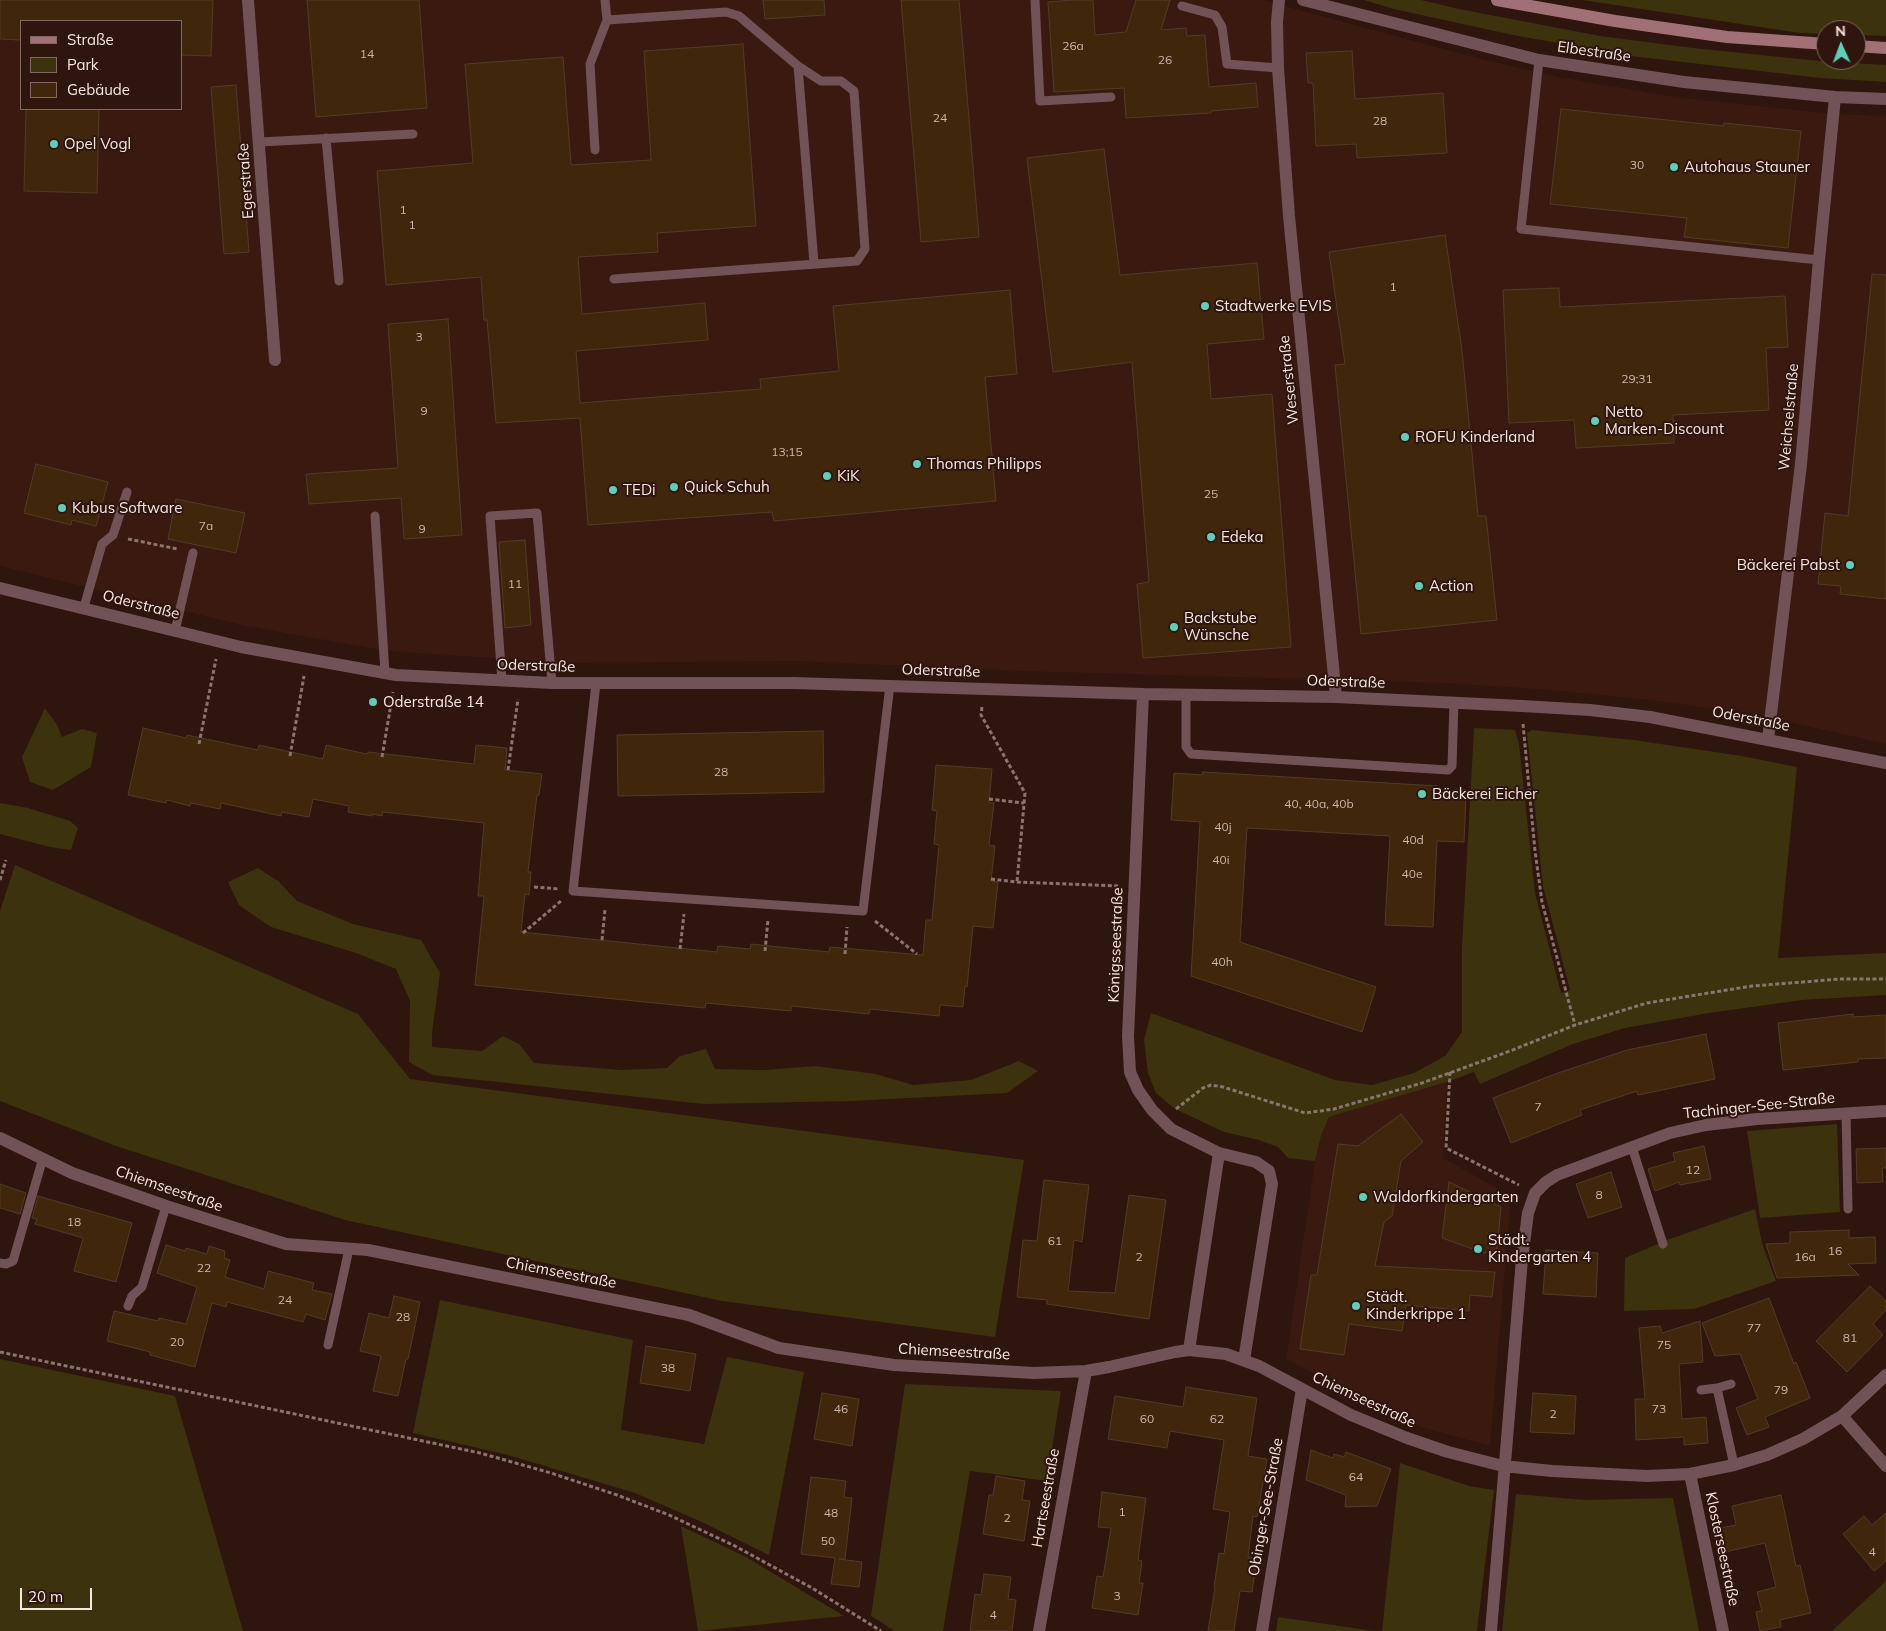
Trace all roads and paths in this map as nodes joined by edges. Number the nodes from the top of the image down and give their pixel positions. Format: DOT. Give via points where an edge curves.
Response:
graph roads {
  1 [pos="248,0"];
  2 [pos="605,0"];
  3 [pos="1035,0"];
  4 [pos="1279,0"];
  5 [pos="1303,0"];
  6 [pos="1498,0"];
  7 [pos="1182,6"];
  8 [pos="607,20"];
  9 [pos="1816,43"];
  10 [pos="1866,47"];
  11 [pos="1886,48"];
  12 [pos="1539,60"];
  13 [pos="798,66"];
  14 [pos="1278,68"];
  15 [pos="1111,97"];
  16 [pos="1835,97"];
  17 [pos="1886,99"];
  18 [pos="413,134"];
  19 [pos="326,138"];
  20 [pos="260,142"];
  21 [pos="595,150"];
  22 [pos="1819,260"];
  23 [pos="814,263"];
  24 [pos="614,279"];
  25 [pos="339,281"];
  26 [pos="275,360"];
  27 [pos="127,492"];
  28 [pos="375,516"];
  29 [pos="113,535"];
  30 [pos="193,553"];
  31 [pos="0,588"];
  32 [pos="84,608"];
  33 [pos="175,630"];
  34 [pos="219,642"];
  35 [pos="307,660"];
  36 [pos="390,674"];
  37 [pos="502,682"];
  38 [pos="520,682"];
  39 [pos="552,683"];
  40 [pos="596,684"];
  41 [pos="890,685"];
  42 [pos="985,689"];
  43 [pos="1142,694"];
  44 [pos="1186,694"];
  45 [pos="1336,697"];
  46 [pos="1454,702"];
  47 [pos="1522,706"];
  48 [pos="1768,739"];
  49 [pos="199,744"];
  50 [pos="290,756"];
  51 [pos="382,757"];
  52 [pos="1886,763"];
  53 [pos="508,770"];
  54 [pos="989,799"];
  55 [pos="1024,802"];
  56 [pos="6,860"];
  57 [pos="991,878"];
  58 [pos="0,880"];
  59 [pos="1017,882"];
  60 [pos="534,887"];
  61 [pos="1134,887"];
  62 [pos="573,891"];
  63 [pos="608,893"];
  64 [pos="685,898"];
  65 [pos="770,904"];
  66 [pos="849,910"];
  67 [pos="863,911"];
  68 [pos="523,932"];
  69 [pos="602,940"];
  70 [pos="680,948"];
  71 [pos="765,951"];
  72 [pos="845,954"];
  73 [pos="917,954"];
  74 [pos="1886,978"];
  75 [pos="1575,1024"];
  76 [pos="1450,1071"];
  77 [pos="1886,1111"];
  78 [pos="1846,1113"];
  79 [pos="1163,1121"];
  80 [pos="0,1138"];
  81 [pos="1632,1147"];
  82 [pos="1219,1153"];
  83 [pos="43,1158"];
  84 [pos="1535,1193"];
  85 [pos="166,1206"];
  86 [pos="1848,1208"];
  87 [pos="1663,1244"];
  88 [pos="350,1249"];
  89 [pos="0,1262"];
  90 [pos="128,1306"];
  91 [pos="328,1345"];
  92 [pos="1190,1350"];
  93 [pos="0,1352"];
  94 [pos="1244,1360"];
  95 [pos="1086,1371"];
  96 [pos="1886,1375"];
  97 [pos="1731,1384"];
  98 [pos="1716,1388"];
  99 [pos="1302,1389"];
  100 [pos="1701,1390"];
  101 [pos="1842,1416"];
  102 [pos="1734,1465"];
  103 [pos="1504,1466"];
  104 [pos="1886,1466"];
  105 [pos="1690,1474"];
  106 [pos="881,1631"];
  107 [pos="1039,1631"];
  108 [pos="1262,1631"];
  109 [pos="1491,1631"];
  110 [pos="1723,1631"];
  1 -- 20 [label="street, Egerstraße"];
  2 -- 8 [label="lane"];
  3 -- 15 [label="lane" via="1040,101"];
  4 -- 14 [label="street, Weserstraße"];
  5 -- 12 [label="street, Elbestraße"];
  6 -- 9 [label="main road" via="1727,37"];
  7 -- 14 [label="lane" via="1214,15 1222,27 1227,64"];
  8 -- 13 [label="lane" via="726,12 739,16"];
  8 -- 21 [label="lane" via="590,64"];
  10 -- 11 [label="main road"];
  12 -- 16 [label="street, Elbestraße" via="1684,82"];
  12 -- 22 [label="lane" via="1521,229"];
  13 -- 23 [label="lane"];
  13 -- 23 [label="lane" via="822,81 841,82 854,91 866,249 858,261"];
  14 -- 45 [label="street, Weserstraße" via="1289,216"];
  16 -- 17 [label="street, Elbestraße"];
  16 -- 22 [label="street, Weichselstraße"];
  18 -- 19 [label="lane"];
  19 -- 20 [label="lane"];
  19 -- 25 [label="lane"];
  20 -- 26 [label="street, Egerstraße"];
  22 -- 48 [label="street, Weichselstraße" via="1801,464"];
  23 -- 24 [label="lane"];
  27 -- 29 [label="lane"];
  28 -- 36 [label="lane"];
  29 -- 30 [label="path"];
  29 -- 32 [label="lane" via="102,544"];
  30 -- 33 [label="lane"];
  31 -- 32 [label="street, Oderstraße"];
  32 -- 33 [label="street, Oderstraße"];
  33 -- 34 [label="street, Oderstraße"];
  34 -- 35 [label="street, Oderstraße"];
  34 -- 49 [label="path"];
  35 -- 36 [label="street, Oderstraße"];
  35 -- 50 [label="path"];
  36 -- 37 [label="street, Oderstraße"];
  36 -- 51 [label="path"];
  37 -- 38 [label="street, Oderstraße"];
  37 -- 39 [label="lane" via="490,516 537,513"];
  38 -- 39 [label="street, Oderstraße"];
  38 -- 53 [label="path"];
  39 -- 40 [label="street, Oderstraße"];
  40 -- 41 [label="street, Oderstraße"];
  40 -- 62 [label="lane"];
  41 -- 42 [label="street, Oderstraße"];
  41 -- 67 [label="lane"];
  42 -- 43 [label="street, Oderstraße"];
  42 -- 55 [label="path" via="981,715 1025,793"];
  43 -- 44 [label="street, Oderstraße"];
  43 -- 61 [label="street, Königsseestraße"];
  44 -- 45 [label="street, Oderstraße"];
  44 -- 46 [label="lane" via="1186,748 1191,754 1448,770 1452,766"];
  45 -- 46 [label="street, Oderstraße"];
  46 -- 47 [label="street, Oderstraße"];
  47 -- 48 [label="street, Oderstraße" via="1650,717"];
  47 -- 75 [label="path" via="1542,902"];
  48 -- 52 [label="street, Oderstraße"];
  54 -- 55 [label="path"];
  55 -- 59 [label="path"];
  56 -- 58 [label="path"];
  57 -- 59 [label="path"];
  59 -- 61 [label="path"];
  60 -- 62 [label="path"];
  61 -- 79 [label="street, Königsseestraße" via="1128,1036 1130,1072 1138,1090"];
  62 -- 63 [label="lane"];
  62 -- 68 [label="path"];
  63 -- 64 [label="lane"];
  63 -- 69 [label="path"];
  64 -- 65 [label="lane"];
  64 -- 70 [label="path"];
  65 -- 66 [label="lane"];
  65 -- 71 [label="path"];
  66 -- 67 [label="lane"];
  66 -- 72 [label="path"];
  67 -- 73 [label="path"];
  74 -- 75 [label="path" via="1752,986 1647,1003"];
  75 -- 76 [label="path"];
  76 -- 79 [label="path" via="1334,1110 1305,1113 1211,1085 1191,1096"];
  76 -- 84 [label="path" via="1446,1148"];
  77 -- 78 [label="street, Tachinger-See-Straße"];
  78 -- 81 [label="street, Tachinger-See-Straße" via="1706,1125 1670,1133"];
  78 -- 86 [label="lane"];
  79 -- 82 [label="street, Königsseestraße"];
  80 -- 83 [label="street, Chiemseestraße"];
  81 -- 84 [label="street, Tachinger-See-Straße" via="1557,1175"];
  81 -- 87 [label="lane"];
  82 -- 92 [label="street"];
  82 -- 94 [label="street, Königsseestraße" via="1256,1162 1269,1171 1272,1184"];
  83 -- 85 [label="street, Chiemseestraße" via="72,1173"];
  83 -- 89 [label="lane" via="13,1261"];
  84 -- 103 [label="street" via="1528,1213 1523,1250"];
  85 -- 88 [label="street, Chiemseestraße" via="286,1244"];
  85 -- 90 [label="lane" via="142,1287 132,1296"];
  88 -- 91 [label="lane"];
  88 -- 95 [label="street, Chiemseestraße" via="689,1315 779,1348 894,1365 1017,1372"];
  92 -- 94 [label="street, Chiemseestraße" via="1226,1354"];
  92 -- 95 [label="street, Chiemseestraße"];
  93 -- 106 [label="path" via="480,1453 560,1476 670,1515 733,1545 812,1588"];
  94 -- 99 [label="street, Chiemseestraße"];
  95 -- 107 [label="street, Hartseestraße"];
  96 -- 101 [label="street, Chiemseestraße"];
  97 -- 98 [label="lane"];
  98 -- 100 [label="lane"];
  98 -- 102 [label="lane"];
  99 -- 103 [label="street, Chiemseestraße" via="1407,1438"];
  99 -- 108 [label="street, Obinger-See-Straße"];
  101 -- 102 [label="street, Chiemseestraße" via="1803,1439"];
  101 -- 104 [label="street"];
  102 -- 105 [label="street, Chiemseestraße"];
  103 -- 105 [label="street, Chiemseestraße" via="1615,1475"];
  103 -- 109 [label="street"];
  105 -- 110 [label="street, Klosterseestraße"];
}
